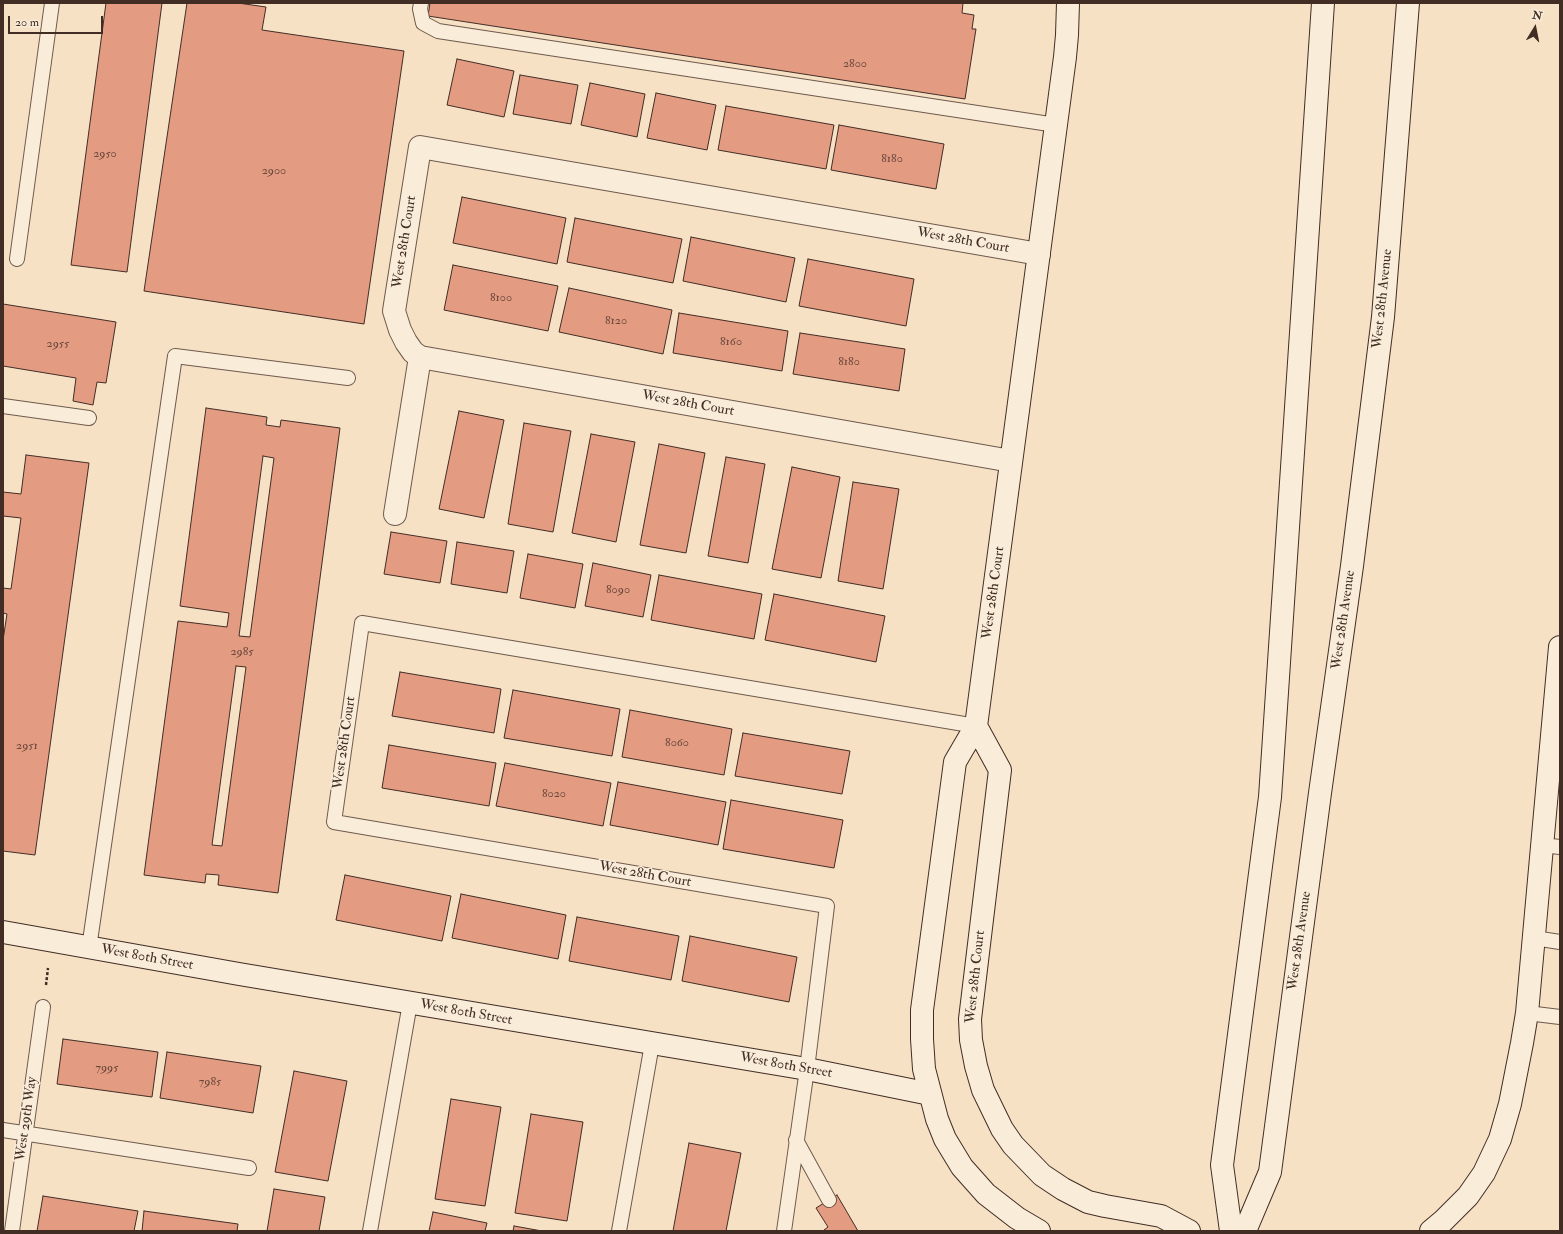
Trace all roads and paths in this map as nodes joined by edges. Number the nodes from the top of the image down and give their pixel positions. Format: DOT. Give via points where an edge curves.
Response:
graph roads {
  1 [pos="52,3"];
  2 [pos="421,3"];
  3 [pos="1068,3"];
  4 [pos="1322,3"];
  5 [pos="1408,3"];
  6 [pos="1056,125"];
  7 [pos="1039,254"];
  8 [pos="17,259"];
  9 [pos="420,357"];
  10 [pos="348,378"];
  11 [pos="3,406"];
  12 [pos="89,418"];
  13 [pos="1011,461"];
  14 [pos="395,514"];
  15 [pos="1560,647"];
  16 [pos="1557,720"];
  17 [pos="976,726"];
  18 [pos="1551,846"];
  19 [pos="3,932"];
  20 [pos="1534,938"];
  21 [pos="52,941"];
  22 [pos="1560,942"];
  23 [pos="89,948"];
  24 [pos="410,1003"];
  25 [pos="43,1007"];
  26 [pos="1527,1013"];
  27 [pos="1560,1017"];
  28 [pos="652,1044"];
  29 [pos="806,1069"];
  30 [pos="930,1094"];
  31 [pos="3,1130"];
  32 [pos="25,1134"];
  33 [pos="796,1140"];
  34 [pos="249,1168"];
  35 [pos="829,1200"];
  36 [pos="12,1231"];
  37 [pos="370,1231"];
  38 [pos="619,1231"];
  39 [pos="784,1231"];
  40 [pos="1040,1231"];
  41 [pos="1189,1231"];
  42 [pos="1231,1231"];
  43 [pos="1245,1231"];
  44 [pos="1431,1231"];
  1 -- 8 [label="lane"];
  2 -- 6 [label="lane" via="423,23 438,31"];
  3 -- 6 [label="street, West 28th Court" via="1067,35"];
  4 -- 42 [label="street" via="1270,797 1222,1165"];
  5 -- 43 [label="street, West 28th Avenue" via="1383,317 1352,566 1270,1172"];
  6 -- 7 [label="street, West 28th Court"];
  7 -- 9 [label="street, West 28th Court" via="420,146 394,311 406,342"];
  7 -- 13 [label="street, West 28th Court"];
  9 -- 13 [label="street, West 28th Court"];
  9 -- 14 [label="street"];
  10 -- 23 [label="lane" via="175,356"];
  11 -- 12 [label="lane"];
  13 -- 17 [label="street, West 28th Court"];
  15 -- 16 [label="street"];
  16 -- 18 [label="street"];
  17 -- 29 [label="lane, West 28th Court" via="362,623 334,822 827,906"];
  17 -- 30 [label="street, West 28th Court" via="955,762 938,882 922,1010 924,1069"];
  17 -- 41 [label="street, West 28th Court" via="1000,770 970,1018 976,1066 990,1106 1013,1145 1042,1175 1063,1189 1088,1202 1161,1216"];
  18 -- 20 [label="street"];
  19 -- 21 [label="street, West 80th Street"];
  20 -- 22 [label="lane"];
  20 -- 26 [label="street"];
  21 -- 23 [label="street, West 80th Street"];
  21 -- 25 [label="path"];
  23 -- 24 [label="street, West 80th Street"];
  24 -- 28 [label="street, West 80th Street"];
  24 -- 37 [label="lane"];
  25 -- 32 [label="lane, West 29th Way"];
  26 -- 27 [label="lane"];
  26 -- 44 [label="street" via="1510,1104 1494,1153 1468,1196"];
  28 -- 29 [label="street, West 80th Street"];
  28 -- 38 [label="lane"];
  29 -- 30 [label="street, West 80th Street"];
  29 -- 33 [label="lane"];
  30 -- 40 [label="street, West 28th Court" via="945,1138 974,1182 999,1206"];
  31 -- 32 [label="lane"];
  32 -- 34 [label="lane"];
  32 -- 36 [label="lane, West 29th Way"];
  33 -- 35 [label="lane"];
  33 -- 39 [label="lane"];
}
